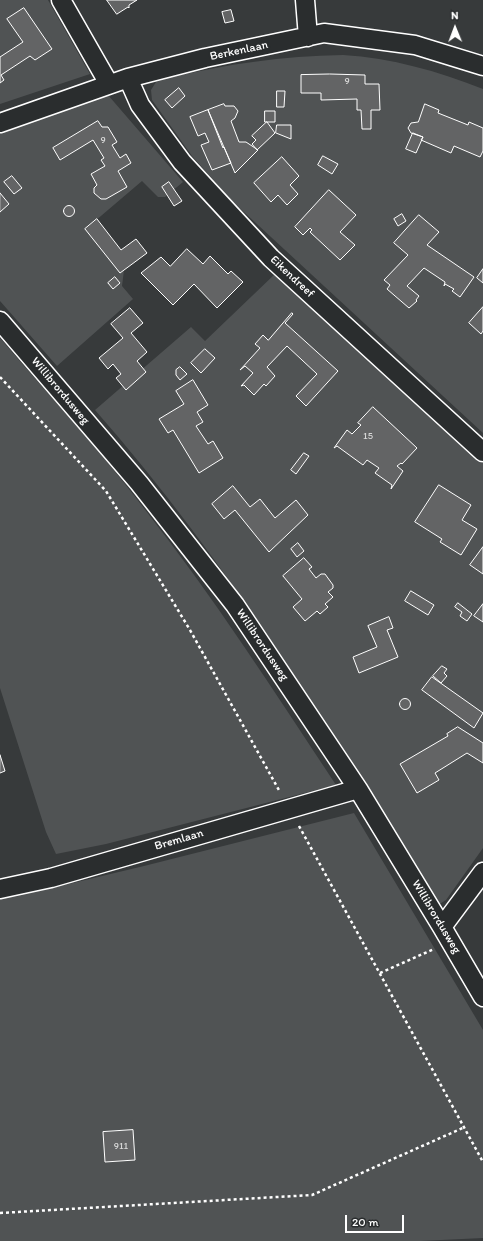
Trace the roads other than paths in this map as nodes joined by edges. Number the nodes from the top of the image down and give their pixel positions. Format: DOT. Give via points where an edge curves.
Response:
graph roads {
  1 [pos="61,0"];
  2 [pos="305,0"];
  3 [pos="308,36"];
  4 [pos="483,66"];
  5 [pos="128,78"];
  6 [pos="109,84"];
  7 [pos="0,124"];
  8 [pos="0,321"];
  9 [pos="483,452"];
  10 [pos="358,789"];
  11 [pos="483,872"];
  12 [pos="0,889"];
  13 [pos="442,927"];
  14 [pos="483,997"];
  1 -- 6 [label="street"];
  2 -- 3 [label="street"];
  3 -- 4 [label="street, Berkenlaan" via="324,33 415,45"];
  3 -- 5 [label="street, Berkenlaan"];
  5 -- 6 [label="street, Berkenlaan"];
  5 -- 9 [label="street, Eikendreef" via="140,105 182,162 271,258"];
  6 -- 7 [label="street, Berkenlaan"];
  8 -- 10 [label="street, Willibrordusweg" via="139,483 236,605"];
  10 -- 12 [label="street, Bremlaan" via="51,878"];
  10 -- 13 [label="street, Willibrordusweg"];
  11 -- 13 [label="street"];
  13 -- 14 [label="street, Willibrordusweg"];
}
